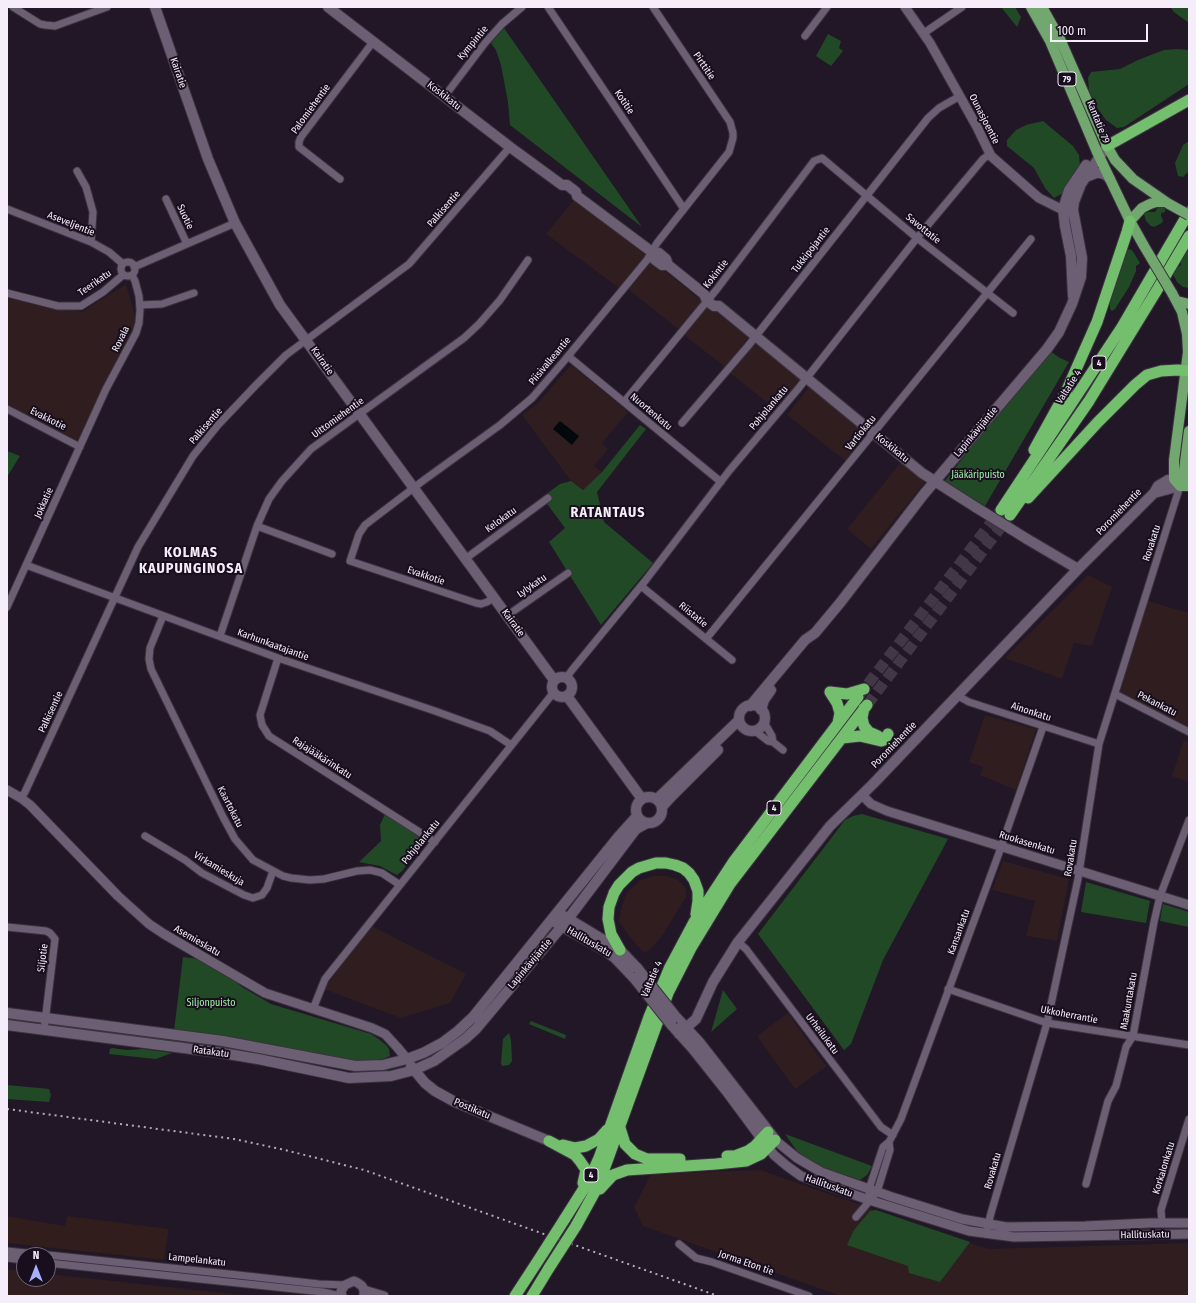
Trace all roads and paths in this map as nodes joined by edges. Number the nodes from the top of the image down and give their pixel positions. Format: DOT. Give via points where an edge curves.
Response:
graph roads {
  1 [pos="14,7"];
  2 [pos="107,7"];
  3 [pos="155,7"];
  4 [pos="328,7"];
  5 [pos="522,7"];
  6 [pos="548,7"];
  7 [pos="653,7"];
  8 [pos="827,7"];
  9 [pos="905,7"];
  10 [pos="962,7"];
  11 [pos="1031,7"];
  12 [pos="1042,7"];
  13 [pos="924,33"];
  14 [pos="805,36"];
  15 [pos="373,42"];
  16 [pos="960,96"];
  17 [pos="444,97"];
  18 [pos="1189,100"];
  19 [pos="733,138"];
  20 [pos="510,147"];
  21 [pos="1101,152"];
  22 [pos="990,154"];
  23 [pos="822,158"];
  24 [pos="77,172"];
  25 [pos="1086,177"];
  26 [pos="340,178"];
  27 [pos="1110,179"];
  28 [pos="867,195"];
  29 [pos="166,199"];
  30 [pos="1167,203"];
  31 [pos="7,209"];
  32 [pos="684,209"];
  33 [pos="1068,210"];
  34 [pos="1189,214"];
  35 [pos="1130,220"];
  36 [pos="235,223"];
  37 [pos="1189,236"];
  38 [pos="917,238"];
  39 [pos="1031,239"];
  40 [pos="91,242"];
  41 [pos="187,244"];
  42 [pos="652,252"];
  43 [pos="528,260"];
  44 [pos="123,264"];
  45 [pos="134,267"];
  46 [pos="123,275"];
  47 [pos="132,275"];
  48 [pos="7,293"];
  49 [pos="194,293"];
  50 [pos="988,293"];
  51 [pos="708,297"];
  52 [pos="1175,297"];
  53 [pos="1189,304"];
  54 [pos="140,305"];
  55 [pos="1013,313"];
  56 [pos="756,336"];
  57 [pos="306,340"];
  58 [pos="568,356"];
  59 [pos="1188,371"];
  60 [pos="806,379"];
  61 [pos="624,402"];
  62 [pos="98,407"];
  63 [pos="7,409"];
  64 [pos="359,415"];
  65 [pos="682,422"];
  66 [pos="1189,431"];
  67 [pos="874,433"];
  68 [pos="80,447"];
  69 [pos="935,481"];
  70 [pos="1183,481"];
  71 [pos="721,482"];
  72 [pos="414,487"];
  73 [pos="548,498"];
  74 [pos="1007,513"];
  75 [pos="991,524"];
  76 [pos="257,526"];
  77 [pos="332,554"];
  78 [pos="465,559"];
  79 [pos="350,561"];
  80 [pos="26,565"];
  81 [pos="1078,569"];
  82 [pos="568,573"];
  83 [pos="641,586"];
  84 [pos="495,597"];
  85 [pos="115,598"];
  86 [pos="7,607"];
  87 [pos="508,615"];
  88 [pos="164,616"];
  89 [pos="815,633"];
  90 [pos="220,636"];
  91 [pos="706,639"];
  92 [pos="278,658"];
  93 [pos="732,660"];
  94 [pos="567,677"];
  95 [pos="554,680"];
  96 [pos="554,692"];
  97 [pos="1115,694"];
  98 [pos="567,696"];
  99 [pos="958,696"];
  100 [pos="750,706"];
  101 [pos="762,710"];
  102 [pos="764,722"];
  103 [pos="741,724"];
  104 [pos="838,724"];
  105 [pos="1043,727"];
  106 [pos="755,731"];
  107 [pos="1189,732"];
  108 [pos="842,738"];
  109 [pos="773,742"];
  110 [pos="1100,744"];
  111 [pos="511,745"];
  112 [pos="783,750"];
  113 [pos="7,790"];
  114 [pos="862,795"];
  115 [pos="21,798"];
  116 [pos="642,799"];
  117 [pos="660,803"];
  118 [pos="637,816"];
  119 [pos="1189,820"];
  120 [pos="647,823"];
  121 [pos="145,836"];
  122 [pos="434,842"];
  123 [pos="1001,847"];
  124 [pos="273,871"];
  125 [pos="1079,871"];
  126 [pos="400,885"];
  127 [pos="1160,896"];
  128 [pos="1189,905"];
  129 [pos="555,915"];
  130 [pos="694,922"];
  131 [pos="564,923"];
  132 [pos="7,927"];
  133 [pos="738,942"];
  134 [pos="620,950"];
  135 [pos="636,974"];
  136 [pos="948,989"];
  137 [pos="313,1009"];
  138 [pos="7,1013"];
  139 [pos="46,1018"];
  140 [pos="1047,1023"];
  141 [pos="7,1025"];
  142 [pos="678,1026"];
  143 [pos="44,1030"];
  144 [pos="1133,1036"];
  145 [pos="1189,1045"];
  146 [pos="407,1059"];
  147 [pos="414,1070"];
  148 [pos="1189,1119"];
  149 [pos="615,1127"];
  150 [pos="893,1135"];
  151 [pos="768,1139"];
  152 [pos="549,1141"];
  153 [pos="1086,1184"];
  154 [pos="873,1190"];
  155 [pos="580,1193"];
  156 [pos="592,1198"];
  157 [pos="869,1200"];
  158 [pos="856,1217"];
  159 [pos="1162,1223"];
  160 [pos="1189,1223"];
  161 [pos="988,1224"];
  162 [pos="1085,1226"];
  163 [pos="1073,1227"];
  164 [pos="986,1234"];
  165 [pos="1170,1234"];
  166 [pos="1189,1234"];
  167 [pos="1079,1236"];
  168 [pos="679,1244"];
  169 [pos="56,1256"];
  170 [pos="56,1264"];
  171 [pos="345,1285"];
  172 [pos="364,1293"];
  173 [pos="341,1296"];
  174 [pos="384,1296"];
  175 [pos="515,1296"];
  176 [pos="532,1296"];
  177 [pos="809,1296"];
  1 -- 2 [label="street" via="40,24 55,26"];
  3 -- 36 [label="main road, Kairatie" via="208,159"];
  4 -- 15 [label="main road, Koskikatu"];
  5 -- 17 [label="street, Kympintie" via="485,43"];
  6 -- 32 [label="street, Kotitie"];
  7 -- 19 [label="street, Pirttitie" via="730,122"];
  8 -- 14 [label="street"];
  9 -- 13 [label="street, Ounasjoentie"];
  10 -- 13 [label="street"];
  11 -- 21 [label="main road, Kantatie 79 / 79" via="1050,41"];
  12 -- 21 [label="main road, Kantatie 79 / 79" via="1060,39"];
  13 -- 16 [label="street, Ounasjoentie"];
  15 -- 17 [label="main road, Koskikatu"];
  15 -- 26 [label="street, Palomiehentie" via="299,142 299,147"];
  16 -- 22 [label="street, Ounasjoentie"];
  16 -- 28 [label="street, Tukkipojantie" via="939,108 928,118"];
  17 -- 20 [label="main road, Koskikatu"];
  18 -- 21 [label="highway"];
  19 -- 32 [label="street, Piisivalkeantie" via="729,152"];
  20 -- 42 [label="main road, Koskikatu" via="562,185 563,190 571,196 578,196"];
  20 -- 57 [label="street, Palkisentie" via="409,264"];
  21 -- 25 [label="main road, Lapinkävijäntie"];
  21 -- 27 [label="main road, Kantatie 79 / 79"];
  21 -- 30 [label="main road, Kantatie 79 / 79" via="1115,160 1133,179"];
  21 -- 33 [label="main road, Lapinkävijäntie" via="1087,163 1072,186 1067,195"];
  22 -- 33 [label="street, Ounasjoentie" via="1039,198"];
  22 -- 38 [label="street, Pohjolankatu" via="983,159"];
  23 -- 28 [label="street, Savottatie"];
  23 -- 51 [label="street, Kokintie" via="814,161"];
  24 -- 40 [label="street" via="86,187 93,212"];
  25 -- 27 [label="main road" via="1101,173"];
  25 -- 33 [label="main road, Lapinkävijäntie"];
  27 -- 35 [label="main road, Kantatie 79 / 79"];
  28 -- 38 [label="street, Savottatie"];
  28 -- 56 [label="street, Tukkipojantie"];
  29 -- 41 [label="street, Suotie"];
  30 -- 34 [label="main road, 79, bridge"];
  30 -- 35 [label="main road" via="1150,204"];
  31 -- 40 [label="street, Aseveljentie"];
  32 -- 42 [label="street, Piisivalkeantie"];
  33 -- 69 [label="main road, Lapinkävijäntie" via="1065,226 1071,256 1072,304 1047,348"];
  34 -- 74 [label="highway, Valtatie 4 / 4"];
  35 -- 52 [label="main road, Kantatie 79 / 79, bridge"];
  35 -- 75 [label="highway" via="1106,296 1082,358 1050,422"];
  36 -- 41 [label="street"];
  36 -- 57 [label="main road, Kairatie" via="280,305"];
  37 -- 74 [label="highway, 4" via="1089,401"];
  38 -- 50 [label="street, Savottatie"];
  38 -- 60 [label="street, Pohjolankatu"];
  39 -- 50 [label="street, Vartiokatu"];
  40 -- 44 [label="street, Aseveljentie"];
  41 -- 45 [label="street"];
  42 -- 51 [label="main road, Koskikatu" via="658,262 668,265"];
  42 -- 58 [label="street, Piisivalkeantie"];
  43 -- 64 [label="street, Uittomiehentie" via="500,300 464,338"];
  44 -- 45 [label="street" via="129,263"];
  44 -- 46 [label="street"];
  45 -- 47 [label="street"];
  46 -- 47 [label="street"];
  46 -- 48 [label="street, Teerikatu" via="81,306 58,306"];
  47 -- 54 [label="street, Rovala"];
  49 -- 54 [label="street" via="162,304"];
  50 -- 55 [label="street, Savottatie"];
  50 -- 67 [label="street, Vartiokatu"];
  51 -- 56 [label="main road, Koskikatu" via="714,306 719,306"];
  51 -- 61 [label="street, Kokintie"];
  52 -- 53 [label="main road"];
  52 -- 59 [label="main road, 79" via="1182,312 1188,339"];
  54 -- 62 [label="street, Rovala" via="136,333"];
  56 -- 60 [label="main road, Koskikatu"];
  56 -- 65 [label="street, Tukkipojantie"];
  57 -- 64 [label="main road, Kairatie"];
  57 -- 85 [label="street, Palkisentie" via="256,384 193,456 138,547"];
  58 -- 61 [label="street, Nuortenkatu"];
  58 -- 72 [label="street, Piisivalkeantie" via="532,398 513,415"];
  59 -- 70 [label="main road, 79" via="1174,460"];
  59 -- 74 [label="highway" via="1157,372 1135,385"];
  60 -- 67 [label="main road, Koskikatu"];
  60 -- 71 [label="street, Pohjolankatu"];
  61 -- 71 [label="street, Nuortenkatu"];
  62 -- 68 [label="street, Jokkatie"];
  63 -- 68 [label="street, Evakkotie"];
  64 -- 72 [label="main road, Kairatie"];
  64 -- 76 [label="street, Uittomiehentie" via="311,449 297,464 269,499"];
  66 -- 70 [label="main road"];
  67 -- 69 [label="main road, Koskikatu"];
  67 -- 91 [label="street, Vartiokatu"];
  68 -- 80 [label="street, Jokkatie"];
  69 -- 81 [label="main road, Koskikatu, bridge"];
  69 -- 89 [label="main road, Lapinkävijäntie"];
  70 -- 81 [label="main road, Poromiehentie" via="1154,493"];
  70 -- 97 [label="street, Rovakatu"];
  71 -- 83 [label="street, Pohjolankatu"];
  72 -- 78 [label="main road, Kairatie"];
  72 -- 79 [label="street, Piisivalkeantie" via="362,529"];
  73 -- 78 [label="street, Kelokatu"];
  76 -- 77 [label="street"];
  76 -- 90 [label="street, Uittomiehentie"];
  78 -- 84 [label="main road, Kairatie"];
  79 -- 84 [label="street, Evakkotie" via="476,604"];
  80 -- 85 [label="street, Karhunkaatajantie"];
  80 -- 86 [label="street, Jokkatie"];
  81 -- 99 [label="main road, Poromiehentie"];
  82 -- 87 [label="street, Lylykatu"];
  83 -- 91 [label="street, Riistatie"];
  83 -- 94 [label="street, Pohjolankatu"];
  84 -- 87 [label="main road, Kairatie"];
  85 -- 88 [label="street, Karhunkaatajantie"];
  85 -- 115 [label="street, Palkisentie"];
  87 -- 95 [label="main road, Kairatie"];
  88 -- 90 [label="street, Karhunkaatajantie"];
  88 -- 124 [label="street, Kaartokatu" via="150,648 151,669 235,839 253,860"];
  89 -- 100 [label="main road, Lapinkävijäntie" via="805,640"];
  89 -- 101 [label="main road, Lapinkävijäntie" via="810,644 764,700"];
  90 -- 92 [label="street, Karhunkaatajantie"];
  91 -- 93 [label="street, Riistatie"];
  92 -- 111 [label="street, Karhunkaatajantie" via="490,731"];
  92 -- 122 [label="street, Rajajääkärinkatu" via="260,715 262,725 269,736"];
  94 -- 95 [label="main road" via="560,676"];
  94 -- 98 [label="main road" via="573,688"];
  95 -- 96 [label="main road"];
  96 -- 98 [label="main road" via="558,696"];
  96 -- 111 [label="street, Pohjolankatu"];
  97 -- 107 [label="street, Pekankatu"];
  97 -- 110 [label="street, Rovakatu"];
  98 -- 116 [label="main road"];
  99 -- 105 [label="street, Ainonkatu"];
  99 -- 114 [label="main road, Poromiehentie"];
  100 -- 101 [label="main road"];
  100 -- 103 [label="main road" via="741,712"];
  101 -- 102 [label="main road"];
  102 -- 106 [label="main road" via="761,728"];
  102 -- 109 [label="street"];
  103 -- 106 [label="main road" via="748,731"];
  103 -- 117 [label="main road"];
  104 -- 104 [label="highway, Valtatie 4 / 4" via="861,693 830,692 839,709"];
  104 -- 130 [label="highway, Valtatie 4 / 4" via="734,861"];
  105 -- 110 [label="street, Ainonkatu"];
  105 -- 123 [label="street, Kansankatu"];
  106 -- 109 [label="street"];
  108 -- 108 [label="highway, Valtatie 4 / 4" via="860,736 881,741 888,734 878,736 866,730 862,723 866,706"];
  108 -- 149 [label="highway, Valtatie 4 / 4" via="730,884 694,941 668,993"];
  109 -- 112 [label="street"];
  110 -- 125 [label="street, Rovakatu"];
  111 -- 122 [label="street, Pohjolankatu"];
  113 -- 115 [label="street, Asemieskatu"];
  114 -- 123 [label="street, Ruokasenkatu" via="871,804 887,810"];
  114 -- 133 [label="main road, Poromiehentie" via="830,826"];
  115 -- 137 [label="street, Asemieskatu" via="149,924 256,989"];
  116 -- 117 [label="main road" via="649,796"];
  116 -- 118 [label="main road" via="636,806"];
  117 -- 120 [label="main road" via="661,816 653,823"];
  118 -- 120 [label="main road"];
  118 -- 129 [label="main road, Lapinkävijäntie"];
  119 -- 127 [label="street, Maakuntakatu"];
  120 -- 131 [label="main road, Lapinkävijäntie" via="636,829"];
  121 -- 124 [label="street, Virkamieskuja" via="202,873 253,898 262,895"];
  122 -- 126 [label="street, Pohjolankatu"];
  123 -- 125 [label="street, Ruokasenkatu"];
  123 -- 136 [label="street, Kansankatu"];
  124 -- 126 [label="street, Kaartokatu" via="291,878 310,880 370,870 382,873"];
  125 -- 127 [label="street, Ruokasenkatu"];
  125 -- 140 [label="street, Rovakatu"];
  126 -- 137 [label="street, Pohjolankatu" via="325,979"];
  127 -- 128 [label="street, Ruokasenkatu"];
  127 -- 144 [label="street, Maakuntakatu"];
  129 -- 131 [label="main road, Hallituskatu"];
  129 -- 146 [label="main road, Lapinkävijäntie" via="467,1023 442,1042"];
  130 -- 134 [label="highway" via="698,896 697,887 690,873 675,865 647,865 624,879 612,899 608,919 611,934"];
  130 -- 149 [label="highway, Valtatie 4 / 4" via="670,967 652,1010"];
  131 -- 134 [label="main road, Hallituskatu"];
  131 -- 135 [label="main road, Hallituskatu"];
  131 -- 147 [label="main road, Lapinkävijäntie" via="471,1034 434,1061"];
  132 -- 139 [label="street, Siljotie" via="46,931 55,939"];
  133 -- 142 [label="main road, Poromiehentie" via="713,982 696,1019"];
  133 -- 150 [label="street, Urheilukatu" via="746,949 881,1127"];
  134 -- 135 [label="main road, Hallituskatu"];
  135 -- 142 [label="main road, Hallituskatu, bridge"];
  136 -- 140 [label="street, Ukkoherrantie"];
  136 -- 150 [label="street, Kansankatu" via="901,1120"];
  137 -- 146 [label="street, Asemieskatu" via="385,1034"];
  138 -- 139 [label="main road, Ratakatu"];
  139 -- 143 [label="street, Siljotie"];
  139 -- 146 [label="main road, Ratakatu" via="230,1042 355,1066 383,1065"];
  140 -- 144 [label="street, Ukkoherrantie"];
  140 -- 161 [label="street, Rovakatu"];
  141 -- 143 [label="main road, Ratakatu"];
  142 -- 151 [label="main road, Hallituskatu" via="728,1093"];
  143 -- 147 [label="main road, Ratakatu" via="229,1054 349,1078 391,1076"];
  144 -- 145 [label="street, Ukkoherrantie"];
  144 -- 153 [label="street, Maakuntakatu" via="1126,1047 1116,1086 1108,1101"];
  146 -- 147 [label="main road, Postikatu"];
  147 -- 152 [label="main road, Postikatu" via="435,1091 455,1102"];
  148 -- 159 [label="street, Korkalonkatu" via="1161,1210"];
  149 -- 151 [label="highway" via="634,1154 647,1159 734,1156"];
  149 -- 152 [label="highway" via="586,1146 575,1148"];
  149 -- 155 [label="highway, Valtatie 4 / 4"];
  149 -- 156 [label="highway, Valtatie 4 / 4" via="598,1186"];
  150 -- 154 [label="street, Kansankatu" via="889,1142 890,1150"];
  151 -- 154 [label="street, Hallituskatu" via="813,1168"];
  151 -- 156 [label="highway" via="761,1154 753,1159 622,1171 609,1178"];
  151 -- 157 [label="street, Hallituskatu" via="774,1155 801,1176"];
  152 -- 155 [label="highway" via="574,1155 584,1165 586,1170"];
  154 -- 157 [label="street, Kansankatu"];
  154 -- 161 [label="street, Hallituskatu" via="962,1219"];
  155 -- 175 [label="highway, Valtatie 4 / 4, bridge"];
  156 -- 176 [label="highway, Valtatie 4 / 4, bridge"];
  157 -- 158 [label="street, Kansankatu"];
  157 -- 164 [label="street, Hallituskatu" via="961,1229"];
  159 -- 160 [label="street, Hallituskatu"];
  159 -- 162 [label="street, Hallituskatu"];
  159 -- 165 [label="street"];
  161 -- 163 [label="street, Hallituskatu" via="1006,1227"];
  161 -- 164 [label="street, Rovakatu"];
  162 -- 163 [label="street, Hallituskatu"];
  162 -- 167 [label="street"];
  163 -- 167 [label="street"];
  164 -- 167 [label="street, Hallituskatu" via="1014,1237"];
  165 -- 166 [label="street, Hallituskatu"];
  165 -- 167 [label="street, Hallituskatu"];
  168 -- 177 [label="street, Jorma Eton tie" via="696,1258"];
  169 -- 171 [label="street, Lampelankatu"];
  170 -- 173 [label="street, Lampelankatu"];
  171 -- 172 [label="street" via="356,1282 360,1284"];
  171 -- 173 [label="street"];
  172 -- 174 [label="street"];
}
